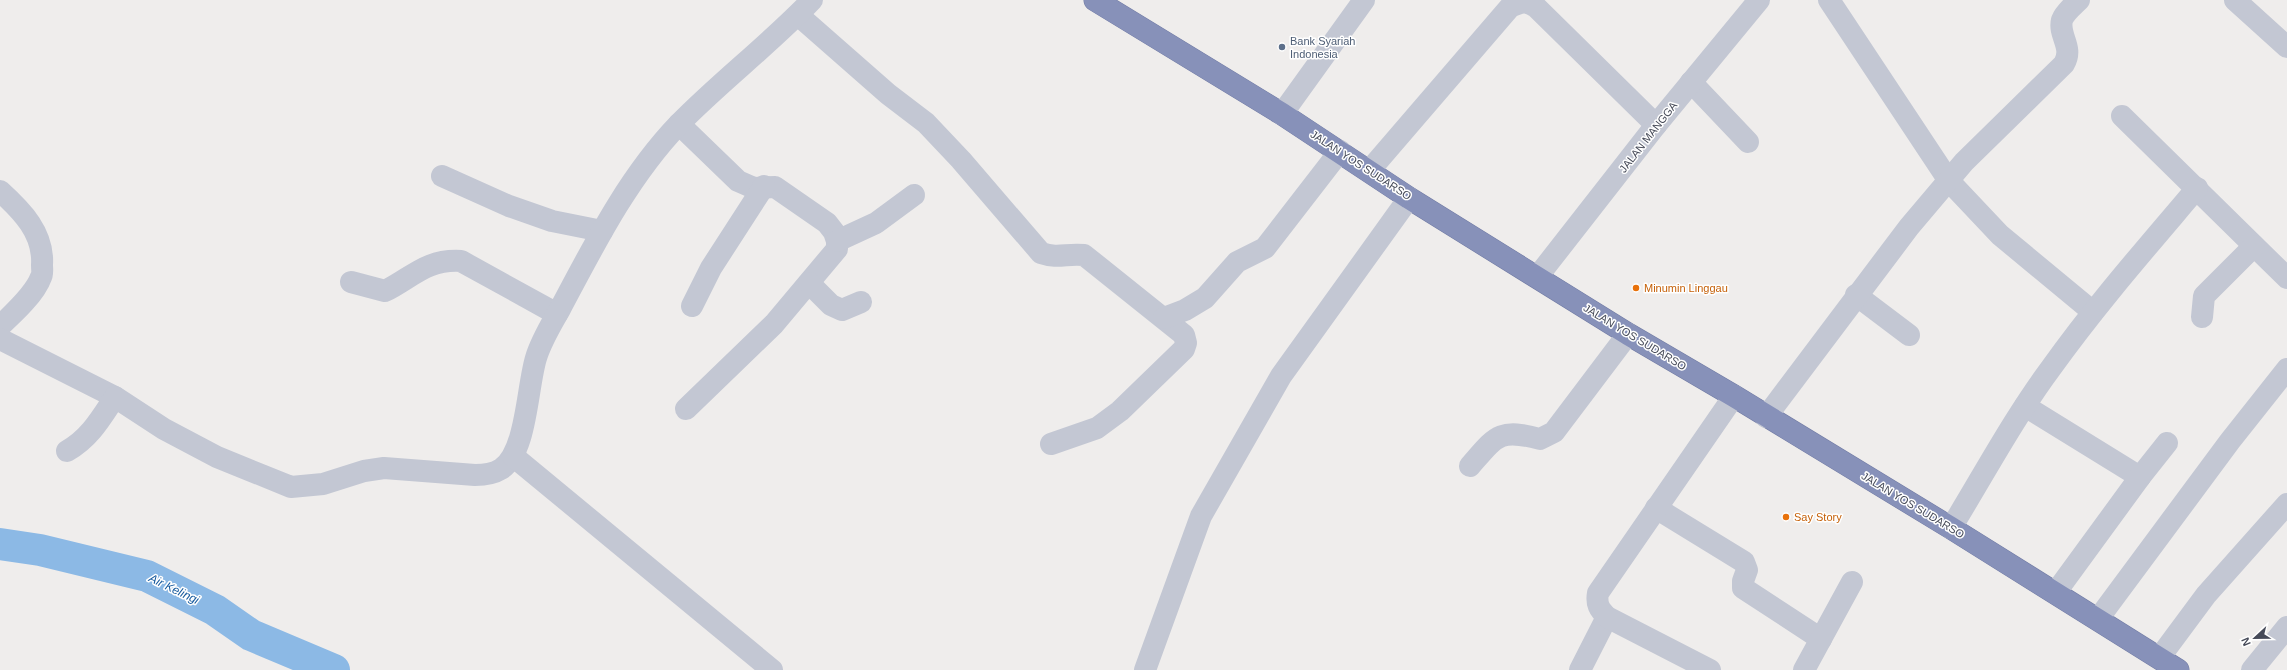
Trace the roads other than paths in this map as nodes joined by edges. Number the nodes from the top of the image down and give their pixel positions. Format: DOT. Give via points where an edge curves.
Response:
graph roads {
  1 [pos="1095,0"];
  2 [pos="1364,0"];
  3 [pos="1759,0"];
  4 [pos="1829,0"];
  5 [pos="2079,0"];
  6 [pos="2235,0"];
  7 [pos="805,7"];
  8 [pos="2287,47"];
  9 [pos="1691,82"];
  10 [pos="1282,114"];
  11 [pos="2122,116"];
  12 [pos="679,124"];
  13 [pos="1656,125"];
  14 [pos="1748,142"];
  15 [pos="1340,151"];
  16 [pos="1369,171"];
  17 [pos="442,176"];
  18 [pos="1949,181"];
  19 [pos="764,186"];
  20 [pos="2197,188"];
  21 [pos="0,191"];
  22 [pos="914,195"];
  23 [pos="1409,198"];
  24 [pos="602,231"];
  25 [pos="837,241"];
  26 [pos="2254,246"];
  27 [pos="1538,276"];
  28 [pos="2287,278"];
  29 [pos="351,282"];
  30 [pos="809,283"];
  31 [pos="1856,295"];
  32 [pos="861,302"];
  33 [pos="692,306"];
  34 [pos="2093,312"];
  35 [pos="557,314"];
  36 [pos="2202,317"];
  37 [pos="1164,318"];
  38 [pos="0,326"];
  39 [pos="1628,334"];
  40 [pos="1909,335"];
  41 [pos="0,339"];
  42 [pos="2287,369"];
  43 [pos="1734,396"];
  44 [pos="115,397"];
  45 [pos="2025,406"];
  46 [pos="686,409"];
  47 [pos="1766,416"];
  48 [pos="2167,443"];
  49 [pos="1051,444"];
  50 [pos="67,451"];
  51 [pos="513,456"];
  52 [pos="1470,466"];
  53 [pos="2140,477"];
  54 [pos="2287,504"];
  55 [pos="1656,508"];
  56 [pos="1952,528"];
  57 [pos="1852,582"];
  58 [pos="2056,592"];
  59 [pos="1607,617"];
  60 [pos="2098,619"];
  61 [pos="2287,627"];
  62 [pos="1821,639"];
  63 [pos="2160,657"];
  64 [pos="772,670"];
  65 [pos="1145,670"];
  66 [pos="1580,670"];
  67 [pos="1710,670"];
  68 [pos="1804,670"];
  69 [pos="2178,670"];
  70 [pos="2252,670"];
  1 -- 10 [label="highway, JALAN YOS SUDARSO"];
  2 -- 10 [label="street"];
  3 -- 9 [label="street, JALAN MANGGA"];
  4 -- 18 [label="street"];
  5 -- 18 [label="street" via="2062,20 2068,52 2064,64 1964,162"];
  6 -- 8 [label="street"];
  7 -- 12 [label="street"];
  7 -- 37 [label="street" via="888,94 926,123 1041,253 1055,258 1070,253 1084,255"];
  9 -- 13 [label="street, JALAN MANGGA"];
  9 -- 14 [label="street"];
  10 -- 15 [label="highway, JALAN YOS SUDARSO"];
  11 -- 20 [label="street"];
  12 -- 19 [label="street" via="738,181 754,188"];
  12 -- 24 [label="street" via="646,163"];
  13 -- 16 [label="street" via="1536,6 1529,1 1521,1 1510,7"];
  13 -- 27 [label="street, JALAN MANGGA"];
  15 -- 16 [label="highway, JALAN YOS SUDARSO"];
  15 -- 37 [label="street" via="1266,248 1236,262 1205,298 1185,310"];
  16 -- 23 [label="highway, JALAN YOS SUDARSO"];
  17 -- 24 [label="street" via="509,206 552,221"];
  18 -- 31 [label="street"];
  18 -- 34 [label="street" via="2000,235"];
  19 -- 25 [label="street" via="774,187 826,223 834,232"];
  19 -- 33 [label="street" via="710,268"];
  20 -- 26 [label="street"];
  20 -- 34 [label="street"];
  21 -- 38 [label="street" via="23,212 36,232 43,254 42,277 26,300"];
  22 -- 25 [label="street" via="876,223"];
  23 -- 27 [label="highway, JALAN YOS SUDARSO"];
  23 -- 65 [label="street" via="1281,376 1201,516"];
  24 -- 35 [label="street"];
  25 -- 30 [label="street" via="837,249"];
  26 -- 28 [label="street"];
  26 -- 36 [label="street" via="2204,296"];
  27 -- 39 [label="highway, JALAN YOS SUDARSO"];
  29 -- 35 [label="street" via="385,291 424,266 446,260 460,261"];
  30 -- 32 [label="street" via="832,305 842,310"];
  30 -- 46 [label="street" via="774,324"];
  31 -- 40 [label="street"];
  31 -- 47 [label="street"];
  34 -- 45 [label="street"];
  35 -- 51 [label="street" via="536,358 520,437"];
  37 -- 49 [label="street" via="1184,335 1184,349 1120,411 1097,428"];
  39 -- 43 [label="highway, JALAN YOS SUDARSO"];
  39 -- 52 [label="street" via="1554,432 1540,439 1514,433 1502,435 1493,439"];
  41 -- 44 [label="street"];
  42 -- 60 [label="street"];
  43 -- 47 [label="highway, JALAN YOS SUDARSO"];
  43 -- 55 [label="street"];
  44 -- 50 [label="street" via="83,442"];
  44 -- 51 [label="street" via="164,429 211,454 291,487 323,484 364,471 384,468 488,475 502,469"];
  45 -- 53 [label="street"];
  45 -- 56 [label="street"];
  47 -- 56 [label="highway, JALAN YOS SUDARSO"];
  48 -- 53 [label="street"];
  51 -- 64 [label="street"];
  53 -- 58 [label="street"];
  54 -- 63 [label="street" via="2217,582"];
  55 -- 59 [label="street" via="1598,593 1597,603"];
  55 -- 62 [label="street" via="1744,562 1747,570 1742,585 1747,591"];
  56 -- 58 [label="highway, JALAN YOS SUDARSO"];
  57 -- 62 [label="street"];
  58 -- 60 [label="highway, JALAN YOS SUDARSO"];
  59 -- 66 [label="street"];
  59 -- 67 [label="street"];
  60 -- 63 [label="highway, JALAN YOS SUDARSO"];
  61 -- 70 [label="street"];
  62 -- 68 [label="street"];
  63 -- 69 [label="highway, JALAN YOS SUDARSO"];
}
